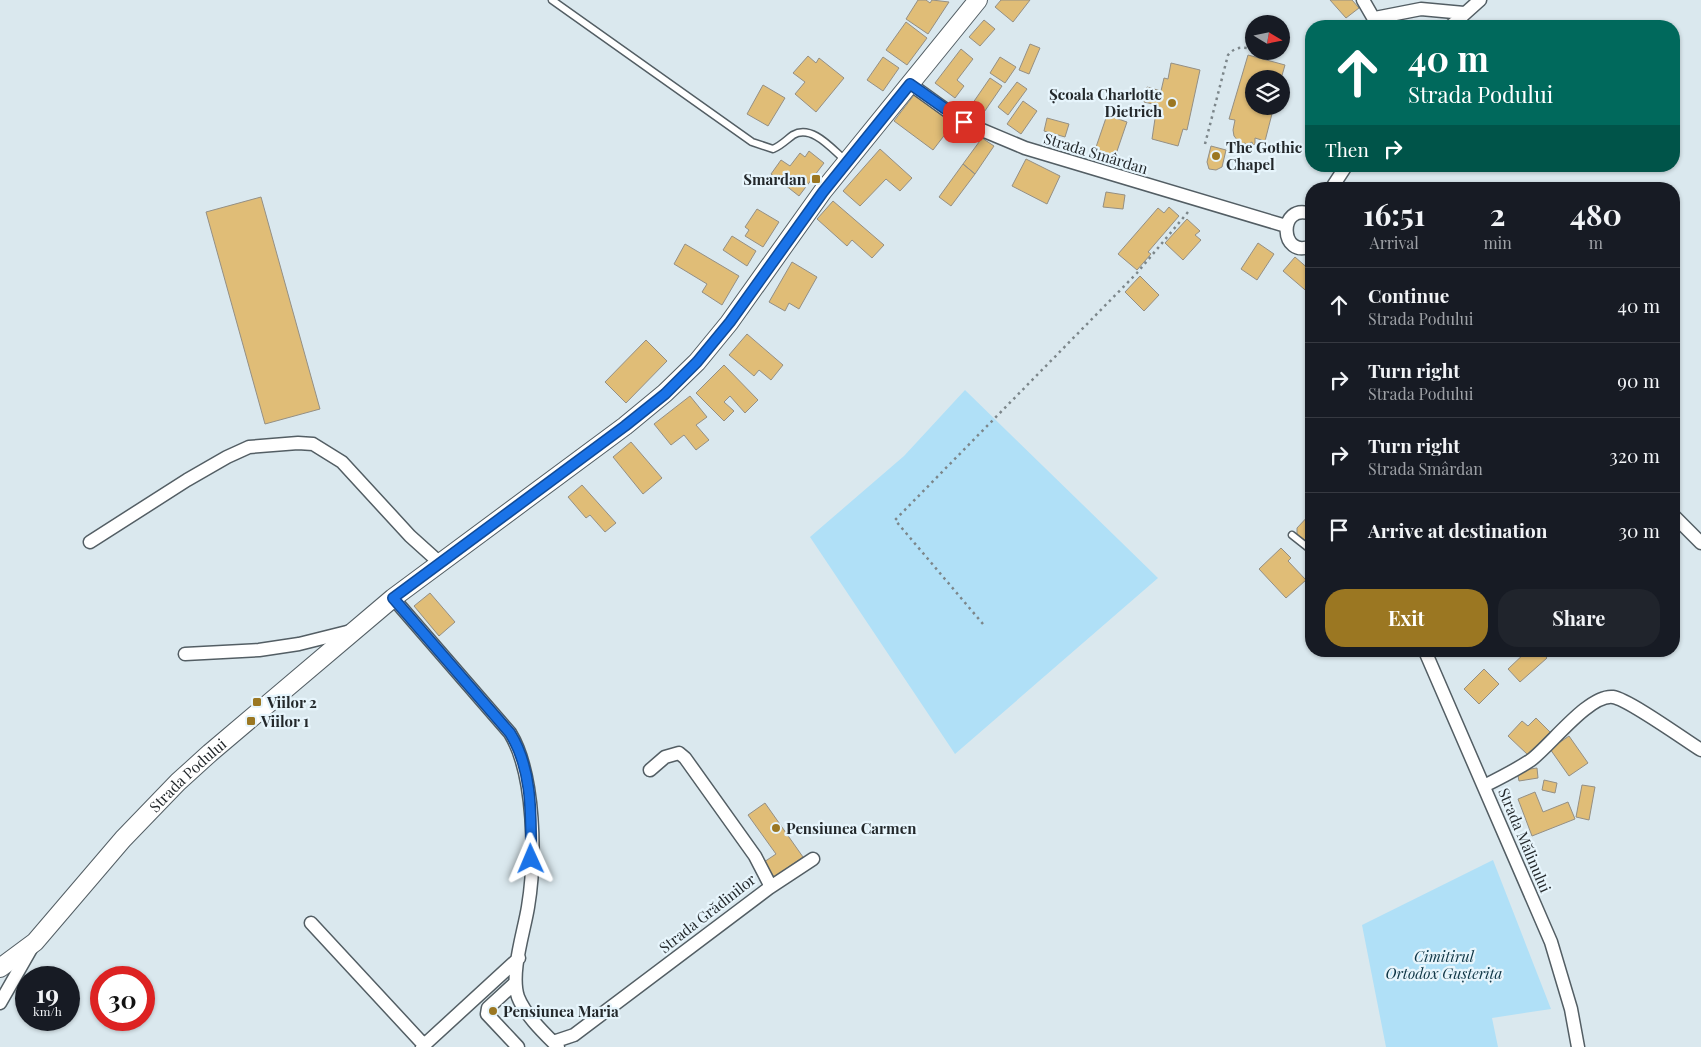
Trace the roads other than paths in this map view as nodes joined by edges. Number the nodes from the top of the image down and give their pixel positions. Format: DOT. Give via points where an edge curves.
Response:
graph roads {
  1 [pos="552,0"];
  2 [pos="978,0"];
  3 [pos="1363,0"];
  4 [pos="1480,0"];
  5 [pos="1464,13"];
  6 [pos="1376,20"];
  7 [pos="1384,20"];
  8 [pos="1458,20"];
  9 [pos="910,84"];
  10 [pos="847,161"];
  11 [pos="1305,214"];
  12 [pos="1286,226"];
  13 [pos="1305,247"];
  14 [pos="1680,522"];
  15 [pos="1292,534"];
  16 [pos="90,542"];
  17 [pos="1701,543"];
  18 [pos="1305,545"];
  19 [pos="440,563"];
  20 [pos="393,598"];
  21 [pos="354,630"];
  22 [pos="186,654"];
  23 [pos="1428,657"];
  24 [pos="1701,750"];
  25 [pos="650,770"];
  26 [pos="1484,786"];
  27 [pos="813,859"];
  28 [pos="769,888"];
  29 [pos="311,923"];
  30 [pos="35,942"];
  31 [pos="519,958"];
  32 [pos="0,968"];
  33 [pos="515,983"];
  34 [pos="0,1003"];
  35 [pos="555,1044"];
  36 [pos="423,1046"];
  37 [pos="518,1047"];
  38 [pos="1578,1047"];
  1 -- 10 [label="lane" via="752,142 774,149 793,136 809,133"];
  2 -- 9 [label="street, Strada Podului"];
  3 -- 6 [label="street"];
  4 -- 5 [label="street"];
  5 -- 7 [label="street" via="1421,9"];
  5 -- 8 [label="street"];
  9 -- 10 [label="street, Strada Podului"];
  9 -- 12 [label="street, Strada Smârdan" via="964,122 1025,148"];
  10 -- 19 [label="street, Strada Podului" via="730,322 684,375 625,426"];
  11 -- 12 [label="street" via="1292,216"];
  12 -- 13 [label="street" via="1290,243"];
  14 -- 17 [label="street"];
  15 -- 18 [label="lane"];
  16 -- 19 [label="street" via="187,480 249,447 298,443 313,444 342,462 410,536"];
  19 -- 20 [label="street, Strada Podului"];
  20 -- 21 [label="street, Strada Podului"];
  20 -- 31 [label="street" via="519,747 531,812 529,905"];
  21 -- 22 [label="street" via="259,650"];
  21 -- 30 [label="street, Strada Podului" via="178,782 123,839"];
  23 -- 26 [label="street, Strada Mălinului"];
  24 -- 26 [label="street" via="1623,700 1606,697 1589,704 1529,761"];
  25 -- 28 [label="street, Strada Grădinilor" via="679,752 755,856"];
  26 -- 38 [label="street, Strada Mălinului" via="1551,942 1571,1009"];
  27 -- 28 [label="street"];
  28 -- 35 [label="street, Strada Grădinilor" via="574,1035"];
  29 -- 36 [label="street"];
  30 -- 32 [label="street, Strada Podului"];
  30 -- 34 [label="street"];
  31 -- 33 [label="street"];
  31 -- 36 [label="street"];
  33 -- 35 [label="street" via="524,1008"];
  33 -- 37 [label="street" via="488,1008 487,1014"];
}
